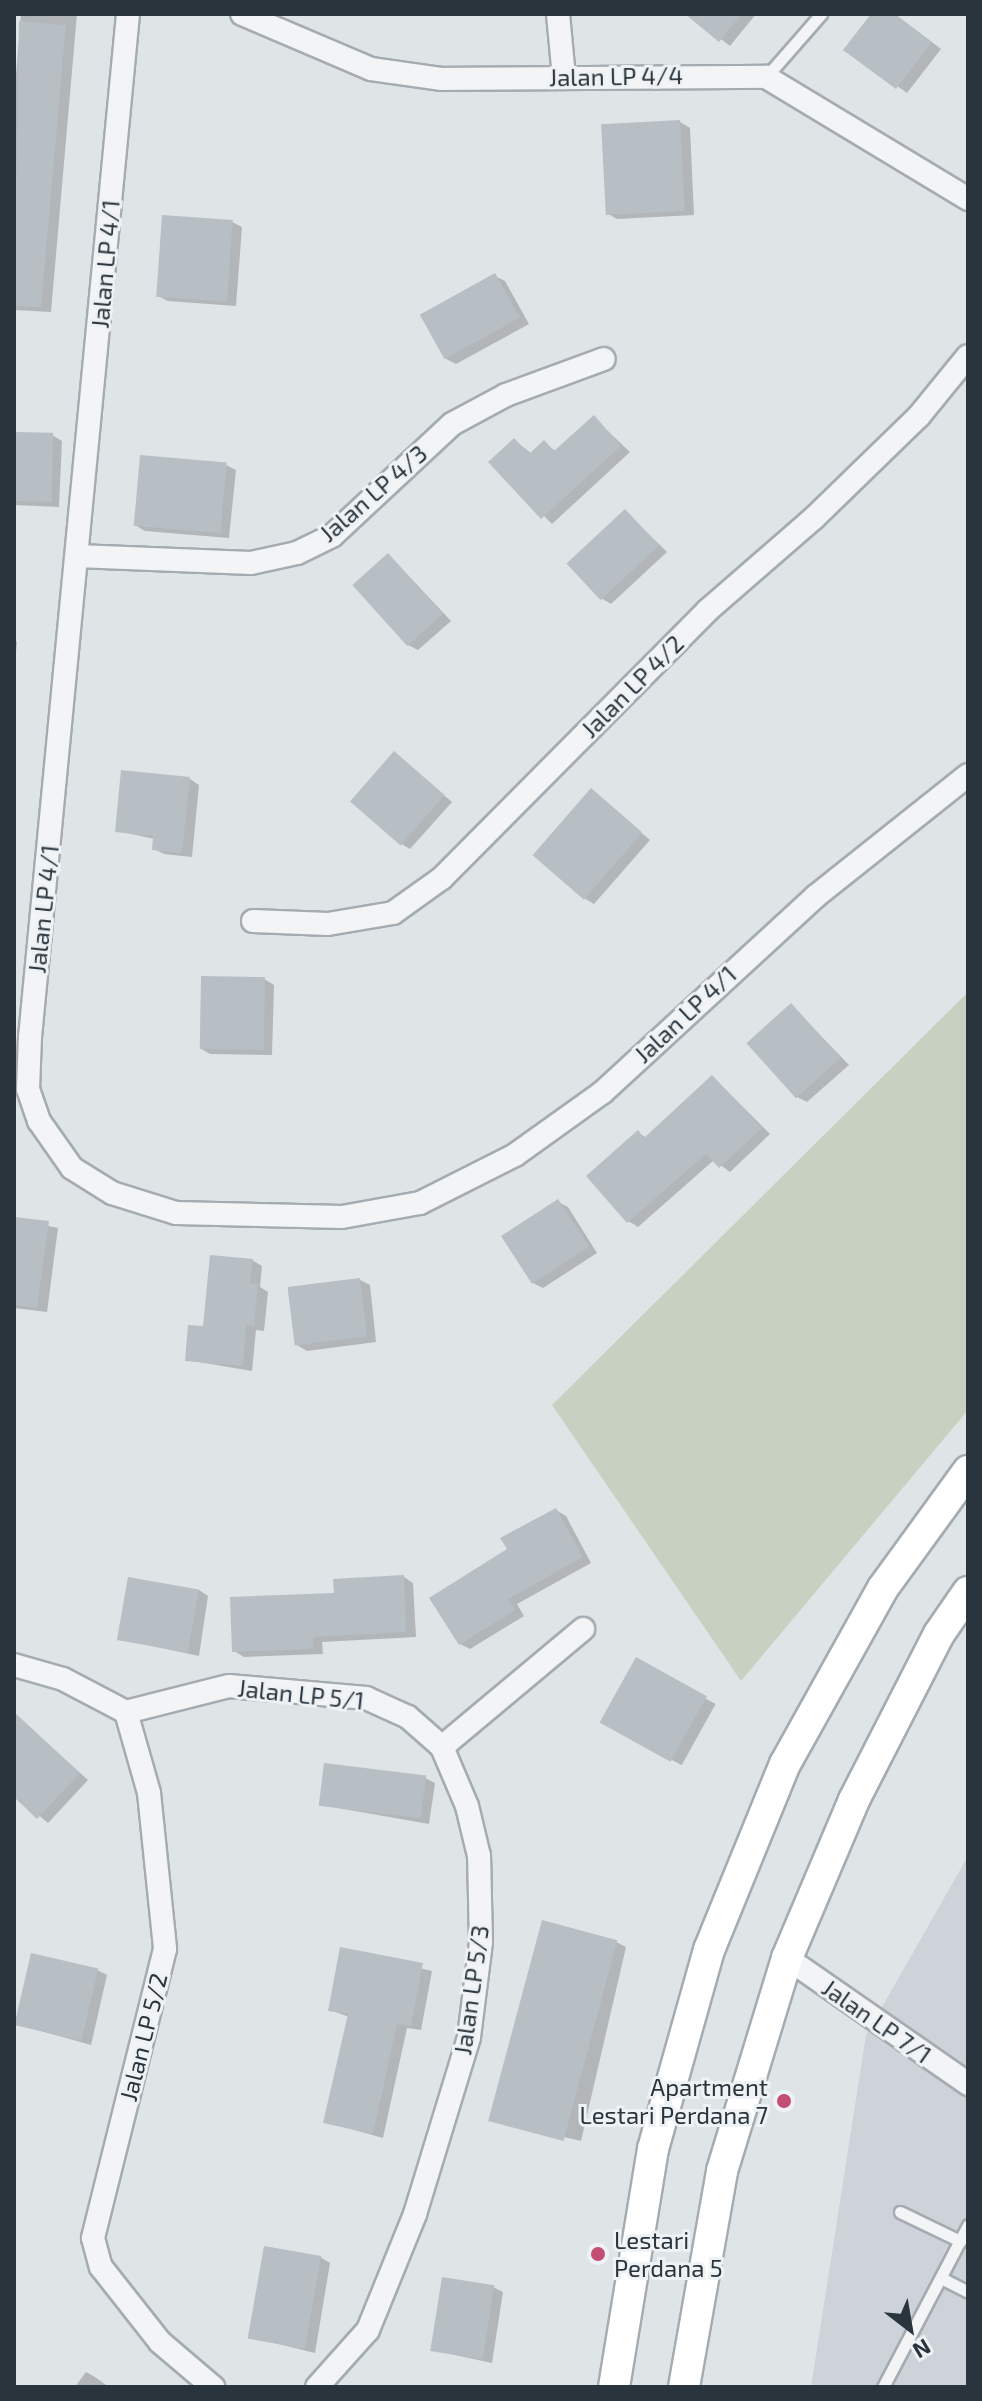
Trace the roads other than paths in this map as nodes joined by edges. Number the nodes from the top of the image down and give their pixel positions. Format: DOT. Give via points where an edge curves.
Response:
graph roads {
  1 [pos="128,14"];
  2 [pos="242,14"];
  3 [pos="558,14"];
  4 [pos="821,14"];
  5 [pos="564,77"];
  6 [pos="766,77"];
  7 [pos="968,199"];
  8 [pos="968,356"];
  9 [pos="604,359"];
  10 [pos="77,556"];
  11 [pos="968,775"];
  12 [pos="253,921"];
  13 [pos="968,1471"];
  14 [pos="968,1592"];
  15 [pos="583,1629"];
  16 [pos="14,1665"];
  17 [pos="126,1712"];
  18 [pos="442,1747"];
  19 [pos="787,1958"];
  20 [pos="968,2084"];
  21 [pos="900,2212"];
  22 [pos="968,2225"];
  23 [pos="960,2241"];
  24 [pos="941,2278"];
  25 [pos="968,2292"];
  26 [pos="213,2387"];
  27 [pos="317,2387"];
  28 [pos="614,2387"];
  29 [pos="684,2387"];
  30 [pos="883,2387"];
  1 -- 10 [label="street, Jalan LP 4/1"];
  2 -- 5 [label="street, Jalan LP 4/4" via="371,69 442,79"];
  3 -- 5 [label="street"];
  4 -- 6 [label="lane"];
  5 -- 6 [label="street, Jalan LP 4/4"];
  6 -- 7 [label="street"];
  8 -- 12 [label="street, Jalan LP 4/2" via="919,416 814,518 708,610 442,878 393,913 328,924"];
  9 -- 10 [label="street, Jalan LP 4/3" via="506,395 452,424 332,536 297,553 251,563"];
  10 -- 11 [label="street, Jalan LP 4/1" via="28,1089 39,1121 72,1168 112,1193 176,1213 342,1217 420,1203 515,1155 603,1092 816,896"];
  13 -- 28 [label="main road" via="883,1588 785,1764 709,1950 653,2149"];
  14 -- 19 [label="main road" via="939,1634 854,1800"];
  15 -- 18 [label="street"];
  16 -- 17 [label="street" via="63,1679"];
  17 -- 18 [label="street, Jalan LP 5/1" via="229,1686 366,1698 408,1717"];
  17 -- 26 [label="street, Jalan LP 5/2" via="149,1793 165,1949 93,2238 101,2267 160,2342"];
  18 -- 27 [label="street, Jalan LP 5/3" via="467,1806 479,1856 481,1942 469,2037 415,2214 368,2330"];
  19 -- 20 [label="street, Jalan LP 7/1"];
  19 -- 29 [label="main road" via="722,2171"];
  21 -- 23 [label="lane"];
  22 -- 23 [label="lane"];
  23 -- 24 [label="lane"];
  24 -- 25 [label="lane"];
  24 -- 30 [label="lane"];
}
